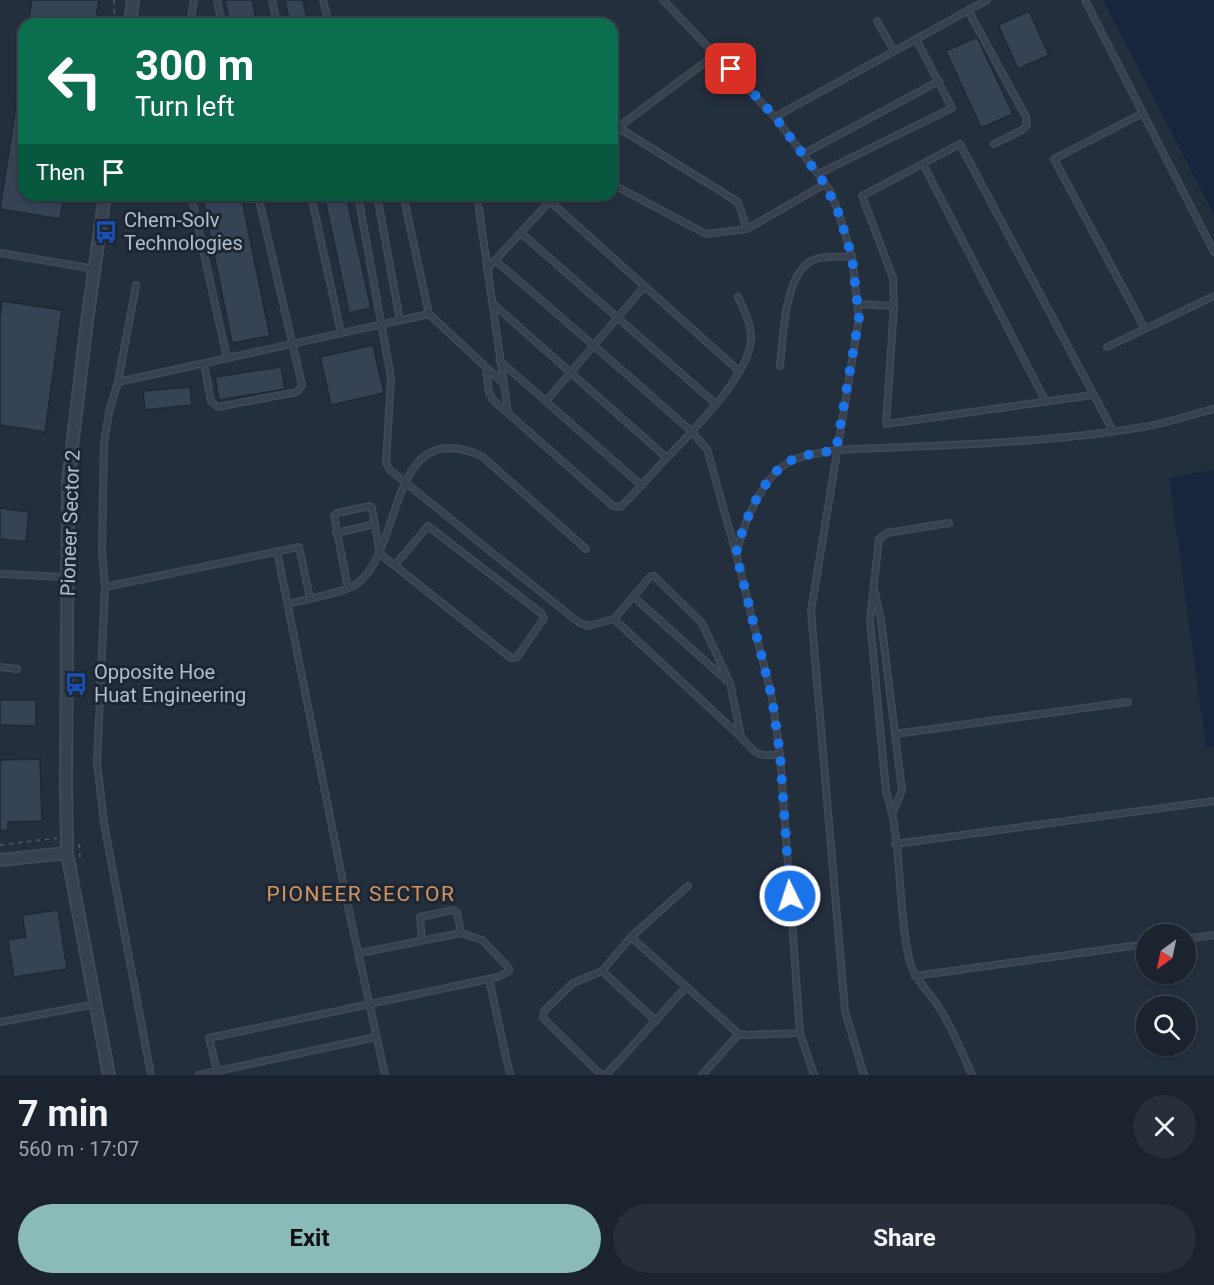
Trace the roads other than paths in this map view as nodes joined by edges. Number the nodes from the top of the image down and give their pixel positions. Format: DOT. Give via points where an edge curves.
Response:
graph roads {
  1 [pos="133,0"];
  2 [pos="194,0"];
  3 [pos="217,0"];
  4 [pos="272,0"];
  5 [pos="323,0"];
  6 [pos="663,0"];
  7 [pos="987,0"];
  8 [pos="1085,0"];
  9 [pos="968,10"];
  10 [pos="131,18"];
  11 [pos="191,18"];
  12 [pos="221,18"];
  13 [pos="276,18"];
  14 [pos="328,18"];
  15 [pos="877,21"];
  16 [pos="916,39"];
  17 [pos="894,51"];
  18 [pos="716,54"];
  19 [pos="939,81"];
  20 [pos="1143,113"];
  21 [pos="775,117"];
  22 [pos="619,128"];
  23 [pos="994,144"];
  24 [pos="803,154"];
  25 [pos="923,164"];
  26 [pos="818,174"];
  27 [pos="825,184"];
  28 [pos="618,187"];
  29 [pos="104,201"];
  30 [pos="192,201"];
  31 [pos="259,201"];
  32 [pos="312,201"];
  33 [pos="359,201"];
  34 [pos="378,201"];
  35 [pos="405,201"];
  36 [pos="478,201"];
  37 [pos="550,201"];
  38 [pos="747,229"];
  39 [pos="521,233"];
  40 [pos="1214,252"];
  41 [pos="0,253"];
  42 [pos="852,257"];
  43 [pos="495,260"];
  44 [pos="95,269"];
  45 [pos="488,269"];
  46 [pos="136,285"];
  47 [pos="644,287"];
  48 [pos="1214,296"];
  49 [pos="738,297"];
  50 [pos="492,303"];
  51 [pos="858,304"];
  52 [pos="894,306"];
  53 [pos="429,314"];
  54 [pos="618,317"];
  55 [pos="400,320"];
  56 [pos="382,324"];
  57 [pos="1145,329"];
  58 [pos="341,333"];
  59 [pos="293,343"];
  60 [pos="593,346"];
  61 [pos="1107,347"];
  62 [pos="227,358"];
  63 [pos="500,361"];
  64 [pos="204,364"];
  65 [pos="780,366"];
  66 [pos="486,368"];
  67 [pos="740,371"];
  68 [pos="570,372"];
  69 [pos="118,382"];
  70 [pos="504,384"];
  71 [pos="1093,395"];
  72 [pos="546,401"];
  73 [pos="1046,402"];
  74 [pos="716,404"];
  75 [pos="1214,409"];
  76 [pos="508,413"];
  77 [pos="1113,431"];
  78 [pos="692,432"];
  79 [pos="836,450"];
  80 [pos="667,458"];
  81 [pos="404,483"];
  82 [pos="641,485"];
  83 [pos="949,524"];
  84 [pos="375,525"];
  85 [pos="336,533"];
  86 [pos="586,549"];
  87 [pos="277,551"];
  88 [pos="736,553"];
  89 [pos="380,554"];
  90 [pos="395,565"];
  91 [pos="0,574"];
  92 [pos="67,577"];
  93 [pos="105,587"];
  94 [pos="348,588"];
  95 [pos="874,588"];
  96 [pos="634,597"];
  97 [pos="310,598"];
  98 [pos="288,604"];
  99 [pos="614,619"];
  100 [pos="0,667"];
  101 [pos="17,669"];
  102 [pos="730,683"];
  103 [pos="1128,702"];
  104 [pos="895,734"];
  105 [pos="741,737"];
  106 [pos="780,754"];
  107 [pos="1214,801"];
  108 [pos="893,812"];
  109 [pos="895,843"];
  110 [pos="67,852"];
  111 [pos="0,860"];
  112 [pos="688,885"];
  113 [pos="461,933"];
  114 [pos="1214,935"];
  115 [pos="1196,937"];
  116 [pos="631,938"];
  117 [pos="422,940"];
  118 [pos="1136,945"];
  119 [pos="360,953"];
  120 [pos="602,971"];
  121 [pos="915,976"];
  122 [pos="489,979"];
  123 [pos="686,987"];
  124 [pos="96,1004"];
  125 [pos="368,1005"];
  126 [pos="656,1021"];
  127 [pos="0,1022"];
  128 [pos="800,1033"];
  129 [pos="740,1034"];
  130 [pos="376,1037"];
  131 [pos="218,1073"];
  132 [pos="110,1075"];
  133 [pos="152,1075"];
  134 [pos="200,1075"];
  135 [pos="384,1075"];
  136 [pos="510,1075"];
  137 [pos="702,1075"];
  138 [pos="814,1075"];
  139 [pos="864,1075"];
  140 [pos="972,1075"];
  1 -- 10 [label="street"];
  2 -- 11 [label="lane"];
  3 -- 12 [label="lane"];
  4 -- 13 [label="lane"];
  5 -- 14 [label="lane"];
  6 -- 18 [label="lane"];
  7 -- 9 [label="lane"];
  8 -- 20 [label="lane"];
  9 -- 16 [label="lane"];
  9 -- 23 [label="lane" via="1026,117 1023,130"];
  15 -- 17 [label="lane"];
  16 -- 17 [label="lane"];
  16 -- 19 [label="lane"];
  17 -- 21 [label="lane"];
  18 -- 21 [label="lane"];
  18 -- 22 [label="lane"];
  19 -- 24 [label="lane"];
  19 -- 26 [label="lane" via="952,108"];
  20 -- 40 [label="lane"];
  20 -- 57 [label="lane" via="1054,159"];
  21 -- 24 [label="lane"];
  22 -- 38 [label="lane" via="738,202"];
  24 -- 26 [label="lane"];
  25 -- 52 [label="lane" via="862,196 893,278"];
  25 -- 71 [label="lane" via="960,144"];
  25 -- 73 [label="lane"];
  26 -- 27 [label="lane"];
  27 -- 38 [label="lane"];
  27 -- 42 [label="lane"];
  28 -- 38 [label="lane" via="706,234"];
  29 -- 44 [label="street, Pioneer Sector 2"];
  30 -- 62 [label="lane"];
  31 -- 59 [label="lane"];
  32 -- 58 [label="lane"];
  33 -- 56 [label="lane"];
  34 -- 55 [label="lane"];
  35 -- 53 [label="lane"];
  36 -- 45 [label="lane"];
  37 -- 39 [label="lane"];
  37 -- 47 [label="lane"];
  39 -- 43 [label="lane"];
  39 -- 54 [label="lane"];
  41 -- 44 [label="lane"];
  42 -- 51 [label="lane"];
  42 -- 65 [label="lane" via="828,256 811,261 799,271 787,306"];
  43 -- 45 [label="lane"];
  43 -- 60 [label="lane"];
  44 -- 92 [label="street, Pioneer Sector 2" via="68,481"];
  45 -- 50 [label="lane"];
  46 -- 69 [label="lane"];
  47 -- 54 [label="lane"];
  47 -- 67 [label="lane"];
  48 -- 57 [label="lane"];
  49 -- 67 [label="lane" via="748,318 751,340"];
  50 -- 63 [label="lane"];
  50 -- 68 [label="lane"];
  51 -- 52 [label="lane"];
  51 -- 79 [label="lane" via="859,318"];
  52 -- 73 [label="lane" via="886,424"];
  53 -- 55 [label="lane"];
  53 -- 66 [label="lane"];
  54 -- 60 [label="lane"];
  54 -- 74 [label="lane"];
  55 -- 56 [label="lane"];
  56 -- 58 [label="lane"];
  56 -- 81 [label="lane" via="392,378 386,463"];
  57 -- 61 [label="lane"];
  58 -- 59 [label="lane"];
  59 -- 62 [label="lane"];
  59 -- 64 [label="lane" via="302,385 297,392 218,406 211,401"];
  60 -- 68 [label="lane"];
  60 -- 78 [label="lane"];
  62 -- 64 [label="lane"];
  63 -- 70 [label="lane"];
  63 -- 72 [label="lane"];
  64 -- 69 [label="lane"];
  66 -- 70 [label="lane"];
  66 -- 76 [label="lane" via="491,397"];
  67 -- 74 [label="lane"];
  68 -- 72 [label="lane"];
  68 -- 80 [label="lane"];
  69 -- 93 [label="lane" via="104,444"];
  70 -- 76 [label="lane"];
  71 -- 73 [label="lane"];
  71 -- 77 [label="lane"];
  72 -- 82 [label="lane"];
  74 -- 78 [label="lane"];
  75 -- 77 [label="lane"];
  76 -- 82 [label="lane" via="616,507"];
  77 -- 79 [label="lane"];
  78 -- 80 [label="lane"];
  78 -- 88 [label="lane" via="707,449"];
  79 -- 88 [label="lane" via="790,461 780,469 754,504 741,530"];
  79 -- 139 [label="lane" via="811,611 845,1011"];
  80 -- 82 [label="lane"];
  81 -- 86 [label="lane" via="427,453 457,448 476,453"];
  81 -- 89 [label="lane"];
  81 -- 99 [label="lane" via="579,622 593,626"];
  83 -- 95 [label="lane" via="882,536"];
  84 -- 85 [label="lane"];
  84 -- 85 [label="lane" via="369,506 337,513 333,518"];
  84 -- 89 [label="lane"];
  85 -- 94 [label="lane"];
  87 -- 93 [label="lane"];
  87 -- 97 [label="lane" via="299,547"];
  87 -- 98 [label="lane"];
  88 -- 106 [label="lane" via="772,698"];
  89 -- 90 [label="lane"];
  89 -- 94 [label="lane" via="359,582"];
  90 -- 90 [label="lane" via="428,526 544,618 517,657 511,658"];
  91 -- 92 [label="lane"];
  92 -- 110 [label="street, Pioneer Sector 2"];
  93 -- 133 [label="lane" via="97,762 104,823"];
  94 -- 97 [label="lane"];
  95 -- 104 [label="lane"];
  95 -- 108 [label="lane" via="870,620 886,791"];
  96 -- 99 [label="lane"];
  96 -- 102 [label="lane"];
  96 -- 102 [label="lane" via="654,576 702,622"];
  97 -- 98 [label="lane"];
  98 -- 119 [label="lane"];
  99 -- 105 [label="lane"];
  100 -- 101 [label="lane"];
  102 -- 105 [label="lane"];
  103 -- 104 [label="lane"];
  104 -- 108 [label="lane" via="902,790"];
  105 -- 106 [label="lane" via="760,756"];
  106 -- 128 [label="lane"];
  107 -- 109 [label="lane"];
  108 -- 109 [label="lane"];
  109 -- 121 [label="lane" via="903,927"];
  110 -- 111 [label="street"];
  110 -- 124 [label="street, Pioneer Sector 2"];
  112 -- 116 [label="lane"];
  113 -- 117 [label="lane"];
  113 -- 117 [label="lane" via="457,912 453,910 420,917"];
  113 -- 122 [label="lane" via="482,940 509,968"];
  114 -- 115 [label="lane"];
  116 -- 120 [label="lane"];
  116 -- 123 [label="lane"];
  117 -- 119 [label="lane"];
  118 -- 121 [label="lane"];
  119 -- 125 [label="lane"];
  120 -- 126 [label="lane"];
  120 -- 126 [label="lane" via="573,983 544,1011 543,1018 599,1073 610,1072"];
  121 -- 140 [label="lane" via="940,1009"];
  122 -- 125 [label="lane"];
  122 -- 136 [label="lane"];
  123 -- 126 [label="lane"];
  123 -- 129 [label="lane"];
  124 -- 127 [label="lane"];
  124 -- 132 [label="street, Pioneer Sector 2"];
  125 -- 130 [label="lane"];
  125 -- 131 [label="lane" via="209,1038"];
  128 -- 129 [label="lane"];
  128 -- 138 [label="lane"];
  129 -- 137 [label="lane"];
  130 -- 131 [label="lane"];
  130 -- 135 [label="lane"];
  131 -- 134 [label="lane"];
}
